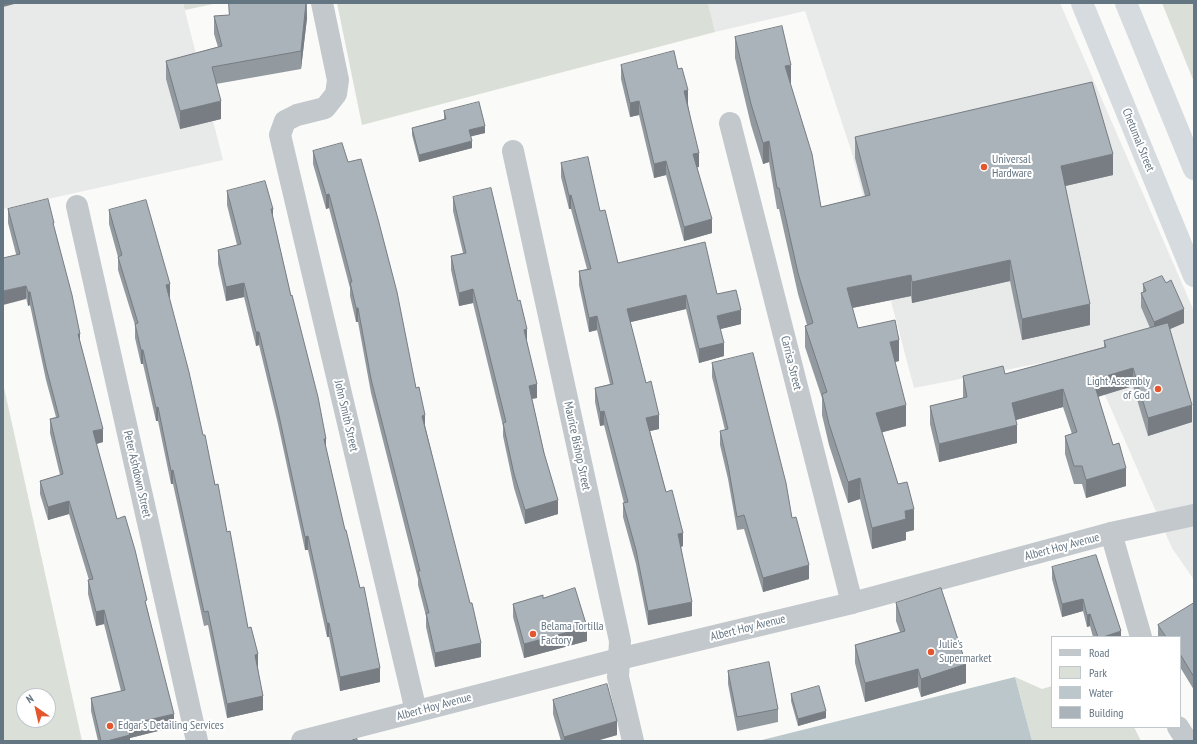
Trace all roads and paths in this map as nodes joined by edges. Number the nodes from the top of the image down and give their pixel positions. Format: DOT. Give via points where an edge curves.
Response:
graph roads {
  1 [pos="322,3"];
  2 [pos="1082,3"];
  3 [pos="1126,3"];
  4 [pos="730,124"];
  5 [pos="513,151"];
  6 [pos="1194,169"];
  7 [pos="77,206"];
  8 [pos="1194,276"];
  9 [pos="1194,515"];
  10 [pos="1111,533"];
  11 [pos="852,603"];
  12 [pos="1141,636"];
  13 [pos="619,659"];
  14 [pos="416,711"];
  15 [pos="1179,728"];
  16 [pos="197,741"];
  17 [pos="302,741"];
  18 [pos="633,741"];
  19 [pos="1187,741"];
  1 -- 14 [label="street, John Smith Street" via="338,80 336,94 325,108 285,121 280,135"];
  2 -- 8 [label="highway, Chetumal Street"];
  3 -- 6 [label="highway"];
  4 -- 11 [label="street, Carrisa Street"];
  5 -- 13 [label="street, Maurice Bishop Street" via="620,641"];
  7 -- 16 [label="street, Peter Ashdown Street"];
  9 -- 10 [label="street, Albert Hoy Avenue"];
  10 -- 11 [label="street, Albert Hoy Avenue"];
  10 -- 12 [label="street"];
  11 -- 13 [label="street, Albert Hoy Avenue"];
  13 -- 14 [label="street, Albert Hoy Avenue"];
  13 -- 18 [label="street, Maurice Bishop Street" via="618,677"];
  14 -- 17 [label="street, Albert Hoy Avenue"];
  15 -- 19 [label="street"];
}
